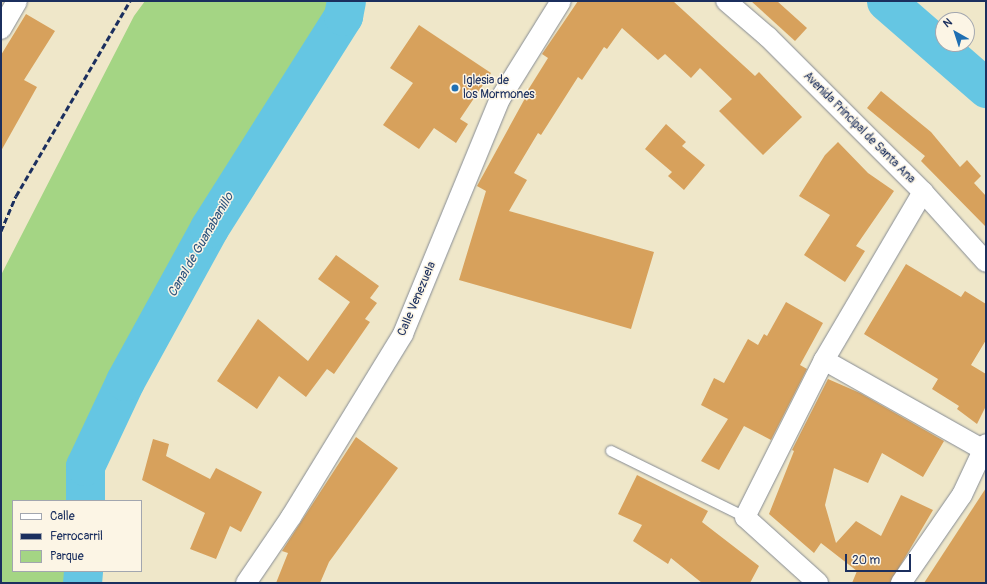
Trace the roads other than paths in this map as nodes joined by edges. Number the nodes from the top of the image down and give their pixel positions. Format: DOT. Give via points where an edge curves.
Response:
graph roads {
  1 [pos="17,1"];
  2 [pos="561,1"];
  3 [pos="726,1"];
  4 [pos="1,30"];
  5 [pos="923,192"];
  6 [pos="986,262"];
  7 [pos="824,360"];
  8 [pos="985,447"];
  9 [pos="611,451"];
  10 [pos="745,517"];
  11 [pos="246,583"];
  12 [pos="818,583"];
  13 [pos="901,583"];
  1 -- 4 [label="street"];
  2 -- 11 [label="street, Calle Venezuela" via="500,99 403,334 291,517"];
  3 -- 5 [label="street, Avenida Principal de Santa Ana" via="768,37"];
  5 -- 6 [label="street, Avenida Principal de Santa Ana"];
  5 -- 7 [label="street"];
  7 -- 8 [label="street"];
  7 -- 10 [label="street"];
  8 -- 13 [label="street" via="962,495"];
  9 -- 10 [label="lane"];
  10 -- 12 [label="street"];
}
